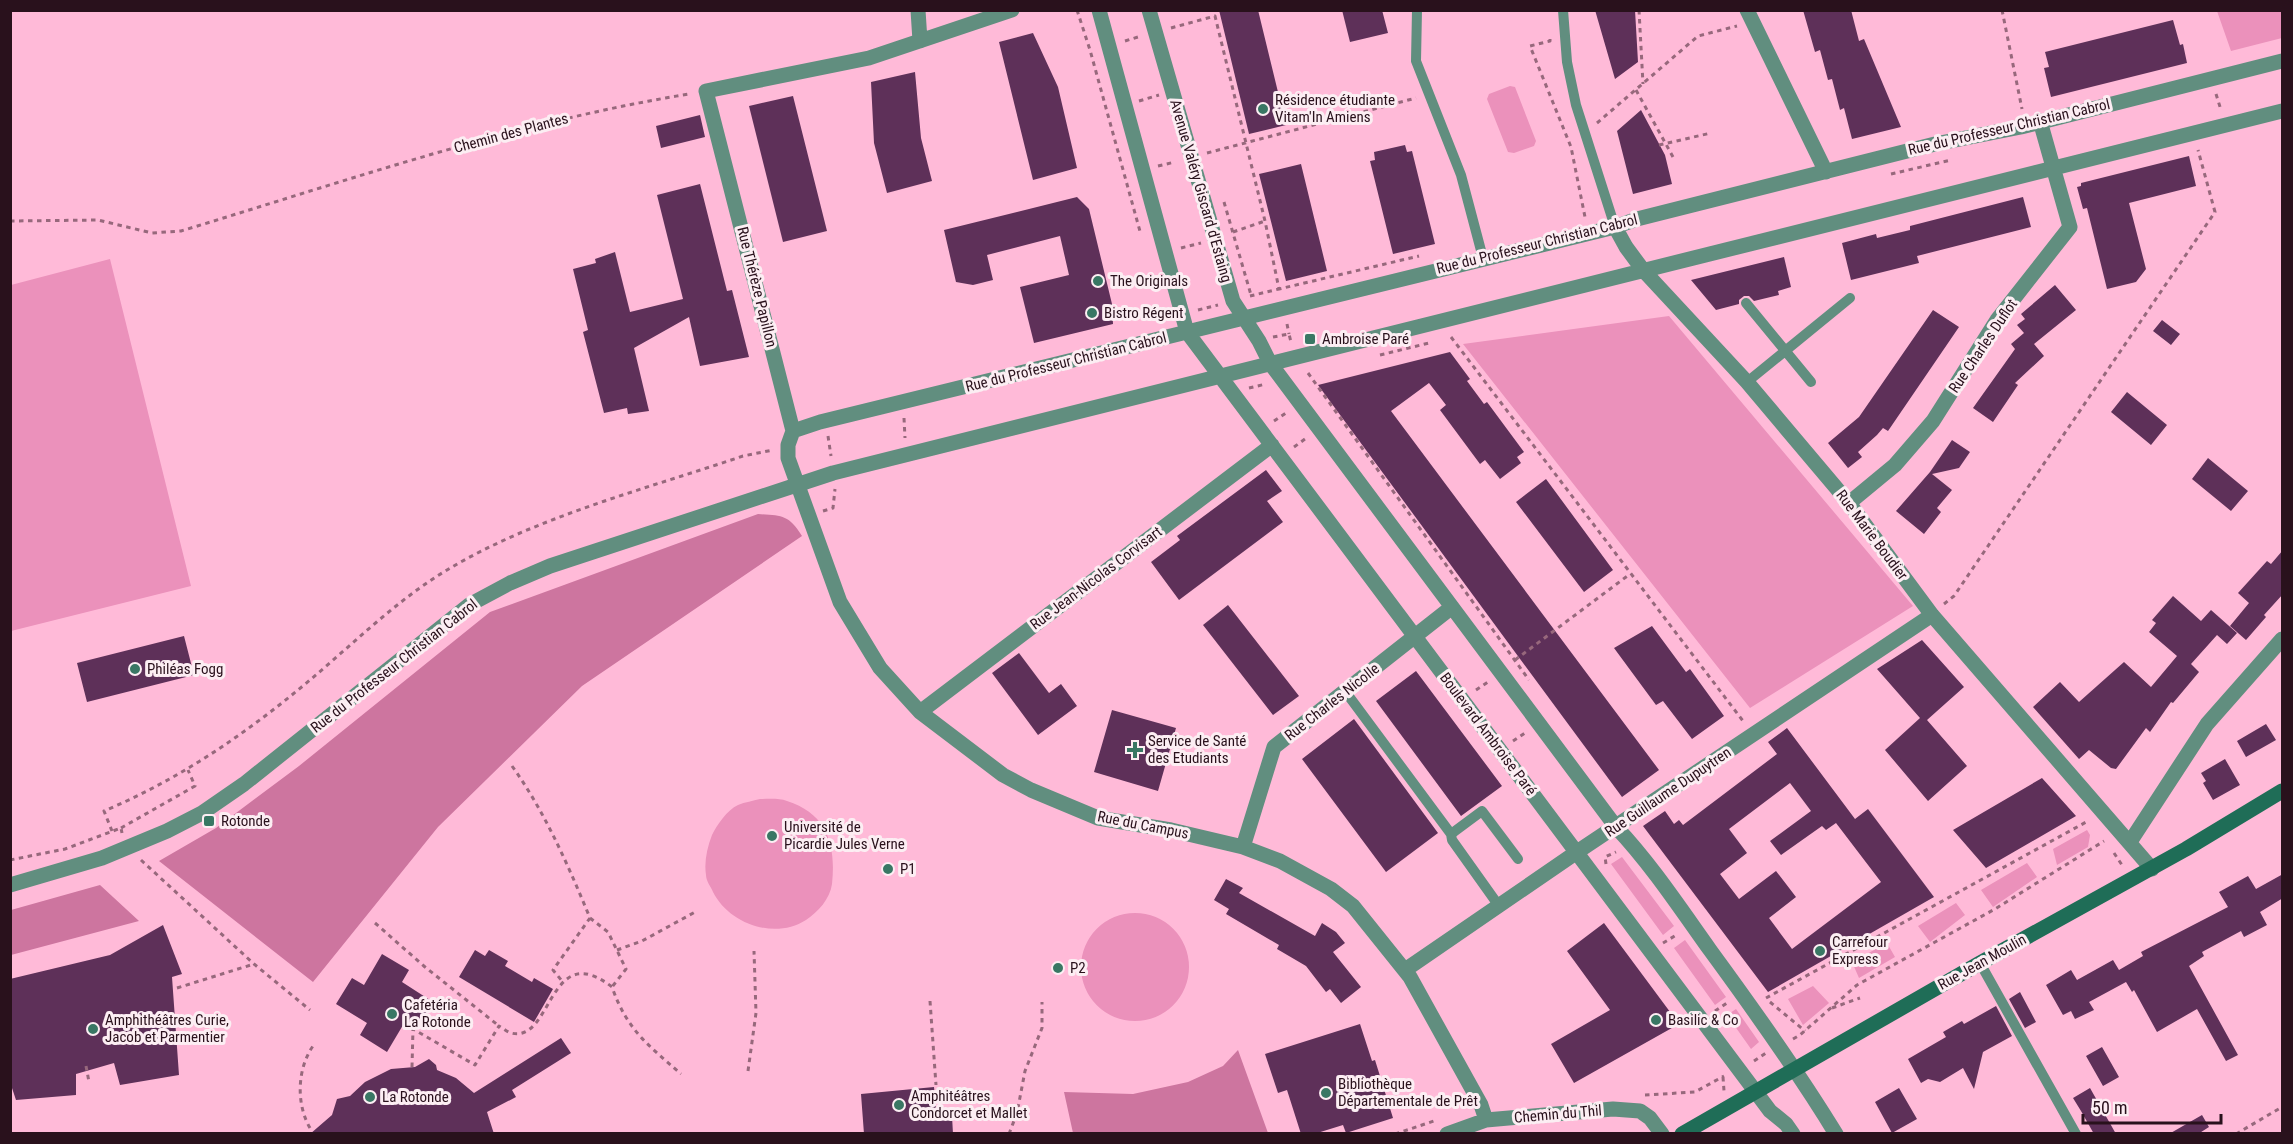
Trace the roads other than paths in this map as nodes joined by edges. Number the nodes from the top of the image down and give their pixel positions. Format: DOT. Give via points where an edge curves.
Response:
graph roads {
  1 [pos="918,10"];
  2 [pos="1012,10"];
  3 [pos="1098,10"];
  4 [pos="1149,10"];
  5 [pos="1417,10"];
  6 [pos="1563,10"];
  7 [pos="1749,16"];
  8 [pos="920,41"];
  9 [pos="2283,61"];
  10 [pos="2283,111"];
  11 [pos="2034,123"];
  12 [pos="2054,168"];
  13 [pos="1826,172"];
  14 [pos="1615,227"];
  15 [pos="1483,258"];
  16 [pos="1643,270"];
  17 [pos="1850,298"];
  18 [pos="1746,303"];
  19 [pos="1243,317"];
  20 [pos="1187,332"];
  21 [pos="1786,350"];
  22 [pos="1270,363"];
  23 [pos="1220,375"];
  24 [pos="1747,381"];
  25 [pos="1811,382"];
  26 [pos="793,431"];
  27 [pos="1272,445"];
  28 [pos="797,483"];
  29 [pos="1849,503"];
  30 [pos="1452,607"];
  31 [pos="1932,615"];
  32 [pos="1415,636"];
  33 [pos="2283,639"];
  34 [pos="1345,691"];
  35 [pos="920,712"];
  36 [pos="2283,791"];
  37 [pos="1616,827"];
  38 [pos="1451,834"];
  39 [pos="2130,842"];
  40 [pos="1243,847"];
  41 [pos="1577,852"];
  42 [pos="1518,859"];
  43 [pos="2152,869"];
  44 [pos="10,885"];
  45 [pos="1499,906"];
  46 [pos="1980,963"];
  47 [pos="1405,970"];
  48 [pos="1797,1070"];
  49 [pos="1756,1092"];
  50 [pos="1486,1120"];
  51 [pos="1447,1134"];
  52 [pos="1662,1134"];
  53 [pos="1682,1134"];
  54 [pos="1793,1134"];
  55 [pos="1836,1134"];
  56 [pos="2076,1134"];
  1 -- 8 [label="street"];
  2 -- 8 [label="street"];
  3 -- 20 [label="street"];
  4 -- 19 [label="street, Avenue Valéry Giscard d'Estaing" via="1233,301"];
  5 -- 15 [label="lane" via="1416,62 1461,175"];
  6 -- 14 [label="lane" via="1567,62 1576,105"];
  7 -- 13 [label="street"];
  8 -- 26 [label="street, Rue Thérèze Papillon" via="869,58 706,91"];
  9 -- 11 [label="street, Rue du Professeur Christian Cabrol"];
  10 -- 12 [label="street, Rue du Professeur Christian Cabrol"];
  11 -- 12 [label="street"];
  11 -- 13 [label="street, Rue du Professeur Christian Cabrol"];
  12 -- 16 [label="street, Rue du Professeur Christian Cabrol"];
  12 -- 29 [label="street, Rue Charles Duflot" via="2070,227 1997,320 1933,421 1895,465"];
  13 -- 14 [label="street, Rue du Professeur Christian Cabrol"];
  14 -- 15 [label="street, Rue du Professeur Christian Cabrol"];
  14 -- 16 [label="street, Rue Marie Boudier"];
  15 -- 19 [label="street, Rue du Professeur Christian Cabrol"];
  16 -- 22 [label="street, Rue du Professeur Christian Cabrol"];
  16 -- 24 [label="street, Rue Marie Boudier"];
  17 -- 21 [label="lane"];
  18 -- 21 [label="lane"];
  19 -- 20 [label="street, Rue du Professeur Christian Cabrol"];
  19 -- 22 [label="street, Avenue Valéry Giscard d'Estaing"];
  20 -- 23 [label="street, Boulevard Ambroise Paré"];
  20 -- 26 [label="street, Rue du Professeur Christian Cabrol"];
  21 -- 24 [label="lane"];
  21 -- 25 [label="lane"];
  22 -- 23 [label="street, Rue du Professeur Christian Cabrol"];
  22 -- 30 [label="street"];
  23 -- 27 [label="street, Boulevard Ambroise Paré"];
  23 -- 28 [label="street, Rue du Professeur Christian Cabrol"];
  24 -- 29 [label="street, Rue Marie Boudier"];
  26 -- 28 [label="street, Rue Thérèze Papillon" via="788,458"];
  27 -- 32 [label="street, Boulevard Ambroise Paré"];
  27 -- 35 [label="street, Rue Jean-Nicolas Corvisart"];
  28 -- 35 [label="street, Rue du Campus" via="840,602 880,668"];
  28 -- 44 [label="street, Rue du Professeur Christian Cabrol" via="510,583 469,605 202,813 128,848"];
  29 -- 31 [label="street, Rue Marie Boudier"];
  30 -- 32 [label="street, Rue Charles Nicolle"];
  30 -- 37 [label="street"];
  31 -- 37 [label="street, Rue Guillaume Dupuytren"];
  31 -- 39 [label="street, Rue Marie Boudier"];
  32 -- 34 [label="street, Rue Charles Nicolle"];
  32 -- 41 [label="street, Boulevard Ambroise Paré"];
  33 -- 39 [label="street" via="2207,724"];
  34 -- 38 [label="lane"];
  34 -- 40 [label="street, Rue Charles Nicolle" via="1274,747"];
  35 -- 40 [label="street, Rue du Campus" via="1003,775 1030,790 1098,818"];
  36 -- 43 [label="main road, Rue Jean Moulin"];
  37 -- 41 [label="street, Rue Guillaume Dupuytren"];
  37 -- 48 [label="street"];
  38 -- 42 [label="lane" via="1482,812"];
  38 -- 45 [label="lane"];
  39 -- 43 [label="street, Rue Marie Boudier"];
  40 -- 47 [label="street, Rue du Campus" via="1280,861 1331,889 1353,906"];
  41 -- 45 [label="street, Rue Guillaume Dupuytren"];
  41 -- 49 [label="street, Boulevard Ambroise Paré"];
  43 -- 46 [label="main road, Rue Jean Moulin"];
  45 -- 47 [label="street, Rue Guillaume Dupuytren"];
  46 -- 48 [label="main road, Rue Jean Moulin"];
  46 -- 56 [label="lane"];
  47 -- 50 [label="street, Rue du Campus"];
  48 -- 49 [label="main road, Rue Jean Moulin"];
  48 -- 55 [label="street"];
  49 -- 53 [label="main road, Rue Jean Moulin"];
  49 -- 54 [label="street, Boulevard Ambroise Paré"];
  50 -- 51 [label="street, Chemin du Thil"];
  50 -- 52 [label="street, Chemin du Thil" via="1613,1109 1640,1111"];
}
